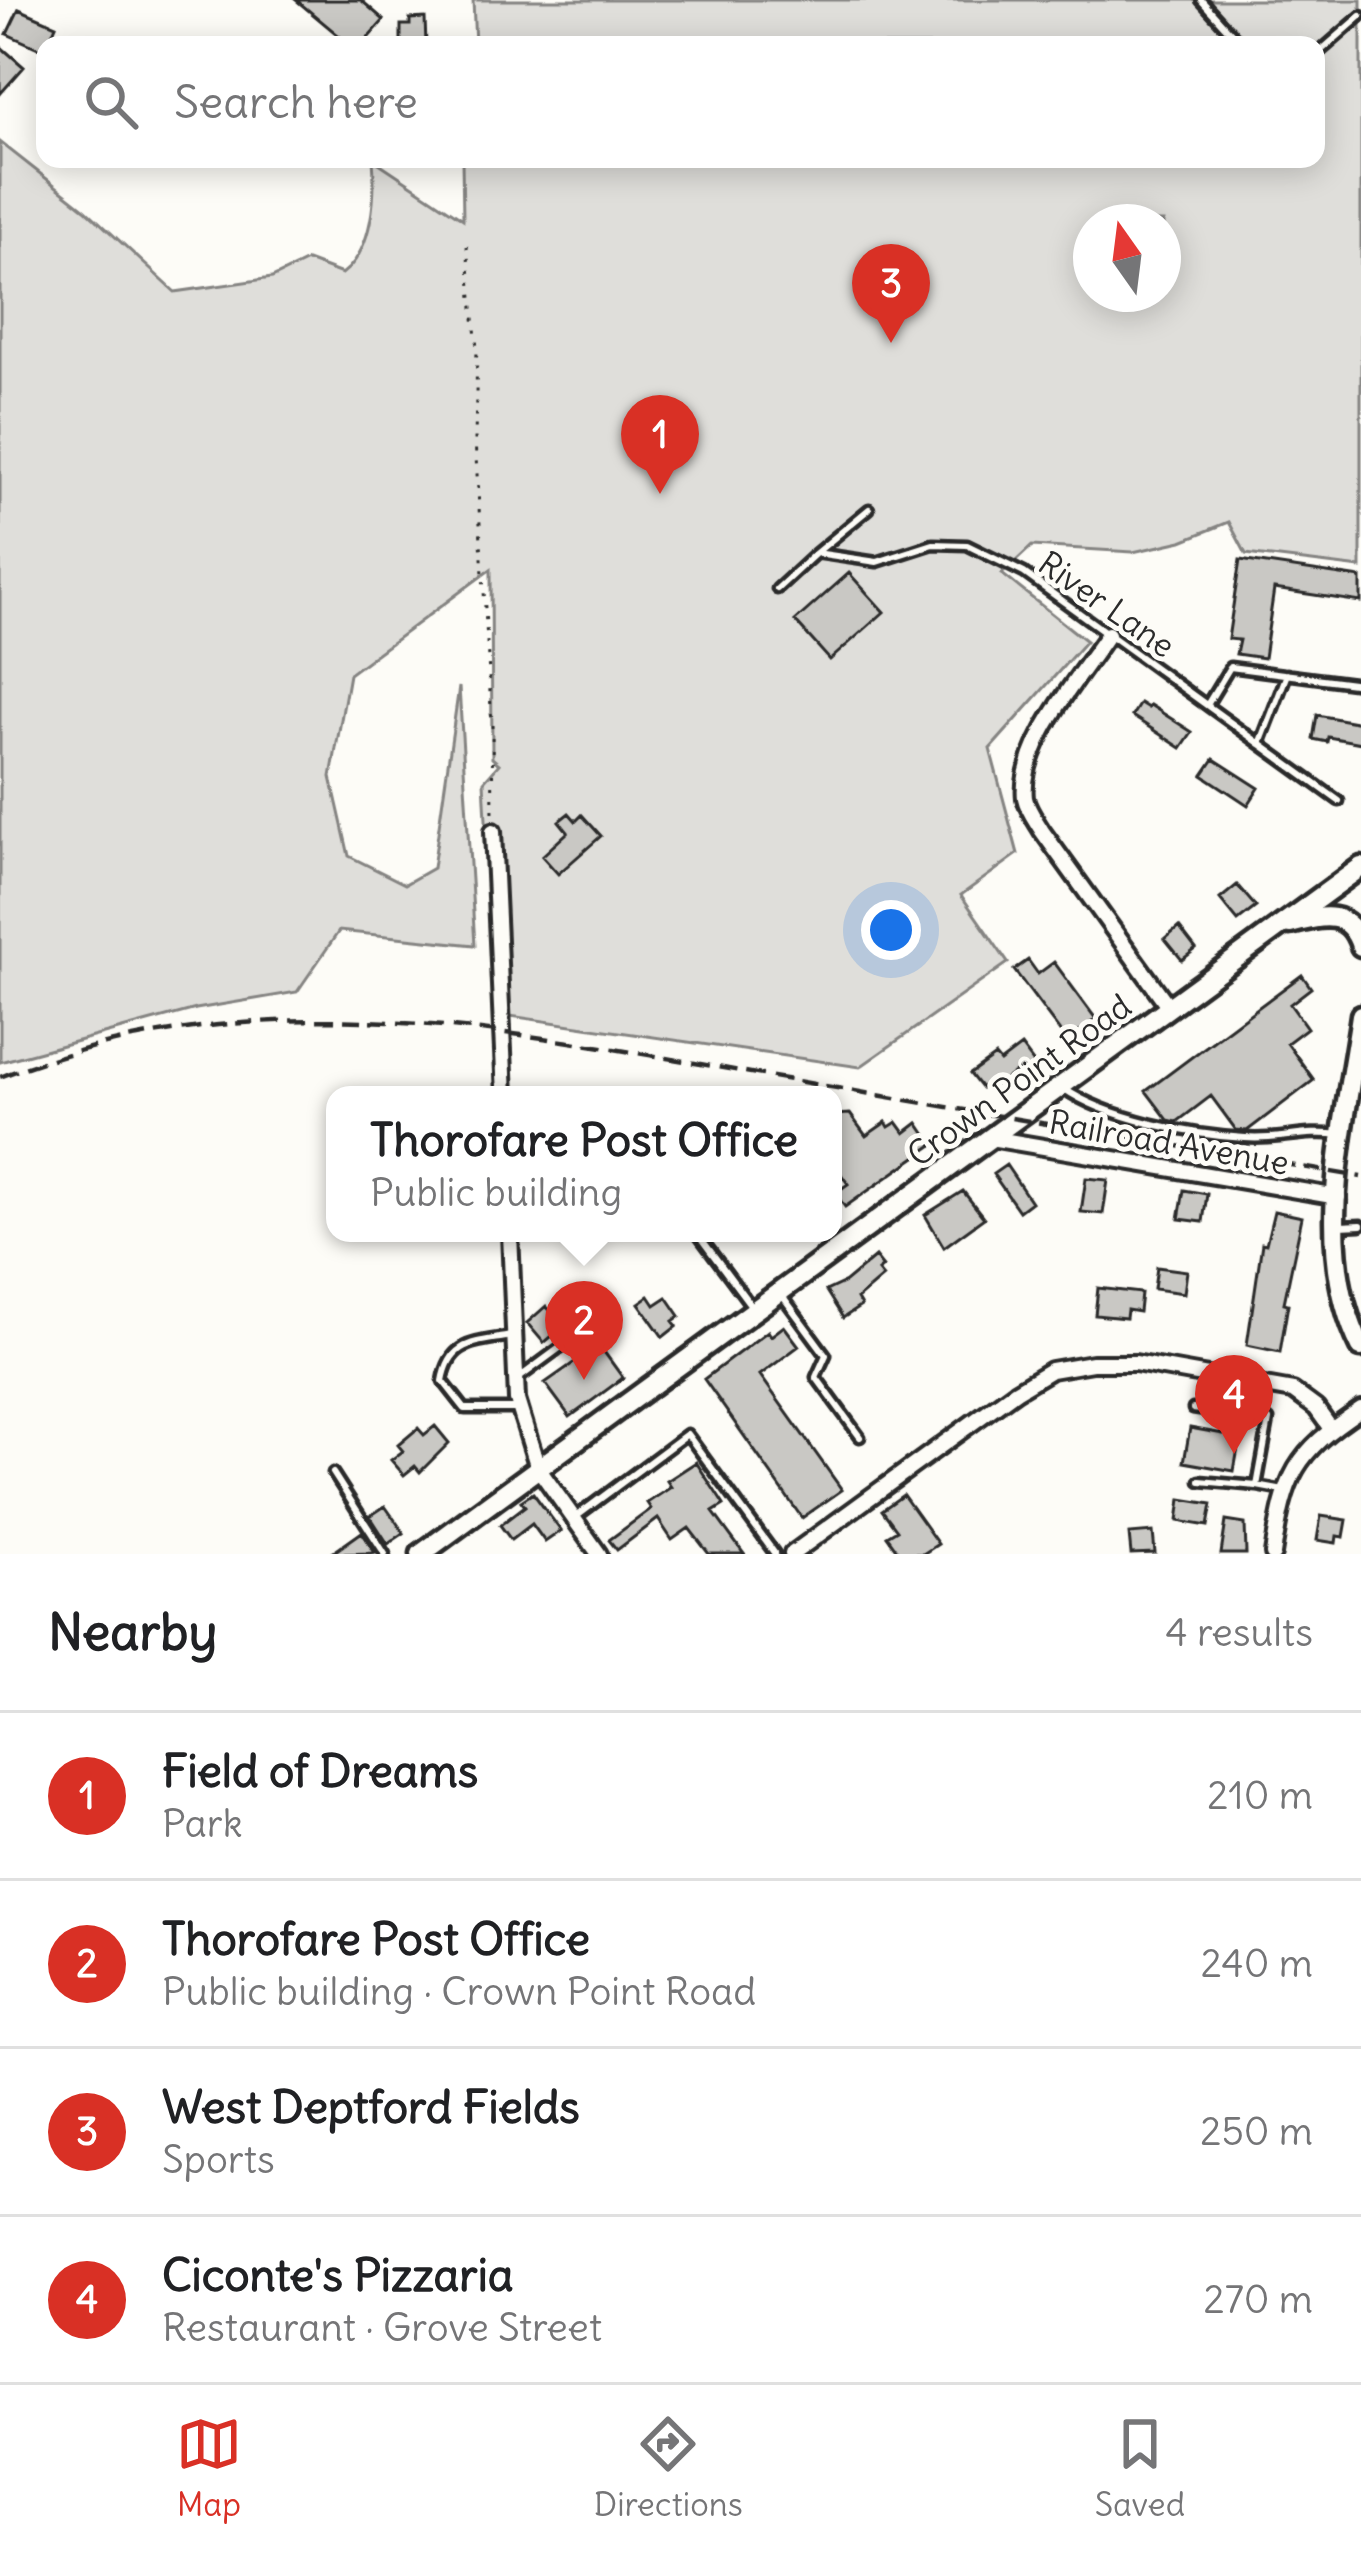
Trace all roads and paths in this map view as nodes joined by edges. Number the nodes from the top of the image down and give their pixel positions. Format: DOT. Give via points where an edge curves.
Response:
graph roads {
  1 [pos="1202,0"];
  2 [pos="1361,16"];
  3 [pos="1234,36"];
  4 [pos="1325,47"];
  5 [pos="467,246"];
  6 [pos="869,508"];
  7 [pos="816,553"];
  8 [pos="777,589"];
  9 [pos="1108,634"];
  10 [pos="1287,674"];
  11 [pos="1361,684"];
  12 [pos="1207,705"];
  13 [pos="1259,744"];
  14 [pos="1339,801"];
  15 [pos="493,831"];
  16 [pos="1361,867"];
  17 [pos="1280,926"];
  18 [pos="1361,946"];
  19 [pos="1169,1007"];
  20 [pos="1361,1015"];
  21 [pos="505,1086"];
  22 [pos="1060,1086"];
  23 [pos="1345,1136"];
  24 [pos="990,1138"];
  25 [pos="1338,1198"];
  26 [pos="1361,1225"];
  27 [pos="1336,1227"];
  28 [pos="510,1242"];
  29 [pos="704,1242"];
  30 [pos="778,1292"];
  31 [pos="754,1310"];
  32 [pos="603,1316"];
  33 [pos="514,1336"];
  34 [pos="1361,1346"];
  35 [pos="516,1381"];
  36 [pos="1252,1384"];
  37 [pos="520,1409"];
  38 [pos="1192,1409"];
  39 [pos="1361,1409"];
  40 [pos="1246,1417"];
  41 [pos="1331,1429"];
  42 [pos="860,1437"];
  43 [pos="538,1468"];
  44 [pos="332,1473"];
  45 [pos="1200,1480"];
  46 [pos="1257,1486"];
  47 [pos="1284,1491"];
  48 [pos="574,1518"];
  49 [pos="385,1554"];
  50 [pos="421,1554"];
  51 [pos="599,1554"];
  52 [pos="775,1554"];
  53 [pos="792,1554"];
  54 [pos="1273,1554"];
  1 -- 3 [label="lane"];
  2 -- 4 [label="lane"];
  5 -- 15 [label="path"];
  6 -- 7 [label="lane"];
  7 -- 8 [label="lane"];
  7 -- 9 [label="lane, River Lane" via="877,562 933,544 967,545 1024,573"];
  9 -- 12 [label="lane, River Lane"];
  9 -- 19 [label="street" via="1035,744 1025,802"];
  10 -- 11 [label="lane"];
  10 -- 12 [label="lane" via="1230,667"];
  10 -- 13 [label="lane"];
  12 -- 13 [label="lane, River Lane"];
  13 -- 14 [label="lane, River Lane"];
  15 -- 21 [label="street"];
  16 -- 17 [label="main road, Crown Point Road"];
  17 -- 18 [label="main road" via="1327,915 1343,919"];
  17 -- 19 [label="main road, Crown Point Road"];
  19 -- 22 [label="main road, Crown Point Road"];
  20 -- 23 [label="main road"];
  22 -- 23 [label="lane" via="1086,1105 1178,1129 1250,1139 1312,1131"];
  22 -- 24 [label="main road, Crown Point Road"];
  23 -- 25 [label="main road"];
  24 -- 25 [label="street, Railroad Avenue"];
  24 -- 30 [label="main road, Crown Point Road"];
  25 -- 27 [label="main road"];
  26 -- 27 [label="lane"];
  27 -- 34 [label="main road" via="1339,1282"];
  28 -- 33 [label="street"];
  29 -- 31 [label="lane"];
  30 -- 31 [label="main road, Crown Point Road"];
  30 -- 42 [label="lane" via="826,1355 816,1377"];
  31 -- 43 [label="main road, Crown Point Road"];
  32 -- 35 [label="lane"];
  33 -- 35 [label="street"];
  33 -- 37 [label="lane" via="463,1346 447,1360 443,1381 465,1409"];
  35 -- 37 [label="street"];
  36 -- 40 [label="lane"];
  36 -- 41 [label="street" via="1293,1391"];
  36 -- 53 [label="street" via="1135,1363 1051,1370"];
  37 -- 43 [label="street"];
  38 -- 40 [label="lane"];
  39 -- 41 [label="street"];
  40 -- 46 [label="lane" via="1269,1420"];
  41 -- 47 [label="street" via="1301,1457"];
  43 -- 48 [label="street"];
  43 -- 50 [label="main road, Crown Point Road"];
  44 -- 49 [label="lane"];
  45 -- 46 [label="lane"];
  46 -- 47 [label="lane"];
  47 -- 54 [label="street"];
  48 -- 51 [label="street"];
  48 -- 52 [label="lane" via="687,1434"];
}
